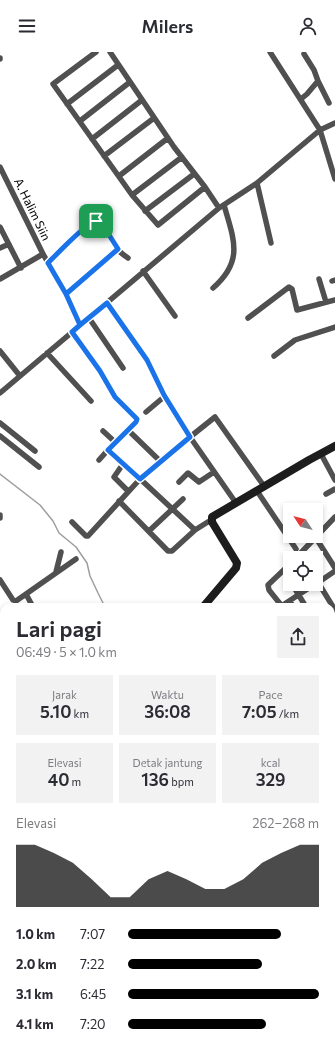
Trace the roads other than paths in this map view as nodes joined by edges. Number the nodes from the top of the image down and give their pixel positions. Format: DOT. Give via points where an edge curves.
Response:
graph roads {
  1 [pos="96,52"];
  2 [pos="110,52"];
  3 [pos="270,52"];
  4 [pos="304,54"];
  5 [pos="118,65"];
  6 [pos="318,81"];
  7 [pos="130,82"];
  8 [pos="304,97"];
  9 [pos="142,100"];
  10 [pos="329,103"];
  11 [pos="67,104"];
  12 [pos="154,118"];
  13 [pos="80,121"];
  14 [pos="335,123"];
  15 [pos="324,128"];
  16 [pos="92,138"];
  17 [pos="168,138"];
  18 [pos="104,156"];
  19 [pos="182,157"];
  20 [pos="0,167"];
  21 [pos="194,174"];
  22 [pos="119,176"];
  23 [pos="3,179"];
  24 [pos="335,179"];
  25 [pos="256,183"];
  26 [pos="205,188"];
  27 [pos="132,195"];
  28 [pos="222,207"];
  29 [pos="145,210"];
  30 [pos="0,227"];
  31 [pos="271,243"];
  32 [pos="9,244"];
  33 [pos="0,248"];
  34 [pos="118,249"];
  35 [pos="44,254"];
  36 [pos="128,258"];
  37 [pos="48,263"];
  38 [pos="21,268"];
  39 [pos="143,271"];
  40 [pos="0,279"];
  41 [pos="319,279"];
  42 [pos="214,288"];
  43 [pos="66,294"];
  44 [pos="335,300"];
  45 [pos="326,302"];
  46 [pos="107,303"];
  47 [pos="175,316"];
  48 [pos="89,318"];
  49 [pos="248,318"];
  50 [pos="80,325"];
  51 [pos="335,327"];
  52 [pos="72,332"];
  53 [pos="0,351"];
  54 [pos="47,353"];
  55 [pos="274,356"];
  56 [pos="123,368"];
  57 [pos="20,376"];
  58 [pos="0,393"];
  59 [pos="165,396"];
  60 [pos="91,401"];
  61 [pos="146,412"];
  62 [pos="0,423"];
  63 [pos="128,430"];
  64 [pos="103,431"];
  65 [pos="0,436"];
  66 [pos="190,437"];
  67 [pos="115,442"];
  68 [pos="335,446"];
  69 [pos="108,450"];
  70 [pos="35,451"];
  71 [pos="321,454"];
  72 [pos="99,460"];
  73 [pos="160,461"];
  74 [pos="123,464"];
  75 [pos="39,467"];
  76 [pos="214,472"];
  77 [pos="140,479"];
  78 [pos="335,480"];
  79 [pos="179,482"];
  80 [pos="260,488"];
  81 [pos="335,489"];
  82 [pos="128,491"];
  83 [pos="326,494"];
  84 [pos="183,499"];
  85 [pos="119,501"];
  86 [pos="236,503"];
  87 [pos="173,510"];
  88 [pos="0,515"];
  89 [pos="0,518"];
  90 [pos="211,520"];
  91 [pos="333,520"];
  92 [pos="72,522"];
  93 [pos="335,528"];
  94 [pos="195,530"];
  95 [pos="149,531"];
  96 [pos="323,531"];
  97 [pos="311,543"];
  98 [pos="319,543"];
  99 [pos="296,551"];
  100 [pos="302,551"];
  101 [pos="61,552"];
  102 [pos="76,558"];
  103 [pos="335,570"];
  104 [pos="56,572"];
  105 [pos="283,572"];
  106 [pos="323,578"];
  107 [pos="0,580"];
  108 [pos="296,591"];
  109 [pos="304,591"];
  110 [pos="322,591"];
  111 [pos="26,594"];
  112 [pos="299,595"];
  113 [pos="289,601"];
  114 [pos="31,603"];
  115 [pos="205,603"];
  116 [pos="280,603"];
  117 [pos="286,603"];
  118 [pos="304,603"];
  119 [pos="330,603"];
  1 -- 11 [label="street" via="53,84"];
  2 -- 5 [label="street"];
  3 -- 8 [label="street"];
  4 -- 6 [label="street"];
  5 -- 7 [label="street"];
  5 -- 11 [label="street"];
  6 -- 8 [label="street"];
  6 -- 10 [label="street"];
  7 -- 9 [label="street"];
  7 -- 13 [label="street"];
  8 -- 15 [label="street"];
  9 -- 12 [label="street"];
  9 -- 16 [label="street"];
  11 -- 13 [label="street"];
  12 -- 17 [label="street"];
  12 -- 18 [label="street"];
  13 -- 16 [label="street"];
  14 -- 15 [label="street"];
  15 -- 24 [label="street"];
  15 -- 25 [label="street"];
  16 -- 18 [label="street"];
  17 -- 19 [label="street"];
  17 -- 22 [label="street"];
  18 -- 22 [label="street"];
  19 -- 21 [label="street"];
  19 -- 27 [label="street"];
  20 -- 23 [label="street, A. Halim Siin"];
  21 -- 26 [label="street"];
  21 -- 29 [label="street"];
  22 -- 27 [label="street"];
  23 -- 35 [label="street, A. Halim Siin"];
  25 -- 28 [label="street"];
  25 -- 31 [label="street"];
  26 -- 28 [label="street"];
  26 -- 29 [label="street" via="159,225"];
  27 -- 29 [label="street"];
  28 -- 39 [label="street"];
  28 -- 42 [label="street" via="233,240 234,256 227,273"];
  30 -- 32 [label="street"];
  32 -- 33 [label="street"];
  32 -- 38 [label="street"];
  34 -- 36 [label="street"];
  34 -- 37 [label="street" via="104,227 94,221"];
  34 -- 43 [label="street"];
  35 -- 37 [label="street, A. Halim Siin"];
  35 -- 38 [label="street"];
  37 -- 43 [label="street, A. Halim Siin"];
  38 -- 40 [label="street"];
  39 -- 46 [label="street"];
  39 -- 47 [label="street"];
  41 -- 45 [label="street"];
  43 -- 50 [label="street, A. Halim Siin"];
  44 -- 45 [label="street"];
  45 -- 49 [label="street" via="297,310 292,289 289,287"];
  46 -- 48 [label="street"];
  46 -- 59 [label="street" via="147,360"];
  48 -- 50 [label="street"];
  48 -- 56 [label="street"];
  50 -- 52 [label="street"];
  51 -- 55 [label="street" via="295,340"];
  52 -- 54 [label="street"];
  52 -- 63 [label="street" via="115,397 137,419"];
  53 -- 57 [label="street"];
  54 -- 57 [label="street"];
  54 -- 60 [label="street"];
  57 -- 58 [label="street"];
  59 -- 61 [label="street"];
  59 -- 66 [label="street"];
  62 -- 70 [label="street"];
  63 -- 67 [label="street"];
  63 -- 73 [label="street"];
  64 -- 67 [label="street"];
  65 -- 75 [label="street"];
  66 -- 73 [label="street"];
  66 -- 76 [label="street"];
  66 -- 80 [label="street" via="216,417"];
  67 -- 69 [label="street"];
  68 -- 71 [label="street"];
  69 -- 72 [label="street"];
  69 -- 74 [label="street"];
  71 -- 78 [label="street"];
  71 -- 80 [label="street"];
  73 -- 77 [label="street"];
  74 -- 77 [label="street"];
  74 -- 82 [label="street" via="114,477"];
  76 -- 79 [label="street" via="199,482 188,474"];
  76 -- 86 [label="street"];
  77 -- 82 [label="street"];
  77 -- 87 [label="street"];
  80 -- 86 [label="street"];
  80 -- 99 [label="street"];
  81 -- 83 [label="street"];
  82 -- 85 [label="street"];
  84 -- 87 [label="street"];
  85 -- 92 [label="street" via="88,536"];
  85 -- 95 [label="street"];
  86 -- 90 [label="street" via="213,516"];
  87 -- 94 [label="street"];
  87 -- 95 [label="street"];
  88 -- 89 [label="street"];
  90 -- 94 [label="street"];
  90 -- 115 [label="street" via="237,563 236,568"];
  91 -- 93 [label="street"];
  91 -- 96 [label="street"];
  94 -- 95 [label="street" via="170,552"];
  97 -- 100 [label="street"];
  98 -- 103 [label="street"];
  101 -- 104 [label="street"];
  102 -- 104 [label="street"];
  103 -- 106 [label="street"];
  104 -- 111 [label="street"];
  105 -- 116 [label="street" via="268,587"];
  107 -- 111 [label="street" via="14,601"];
  108 -- 112 [label="street"];
  109 -- 112 [label="street"];
  110 -- 119 [label="street"];
  111 -- 114 [label="street"];
  112 -- 113 [label="street"];
  112 -- 118 [label="street"];
  113 -- 117 [label="street"];
}
